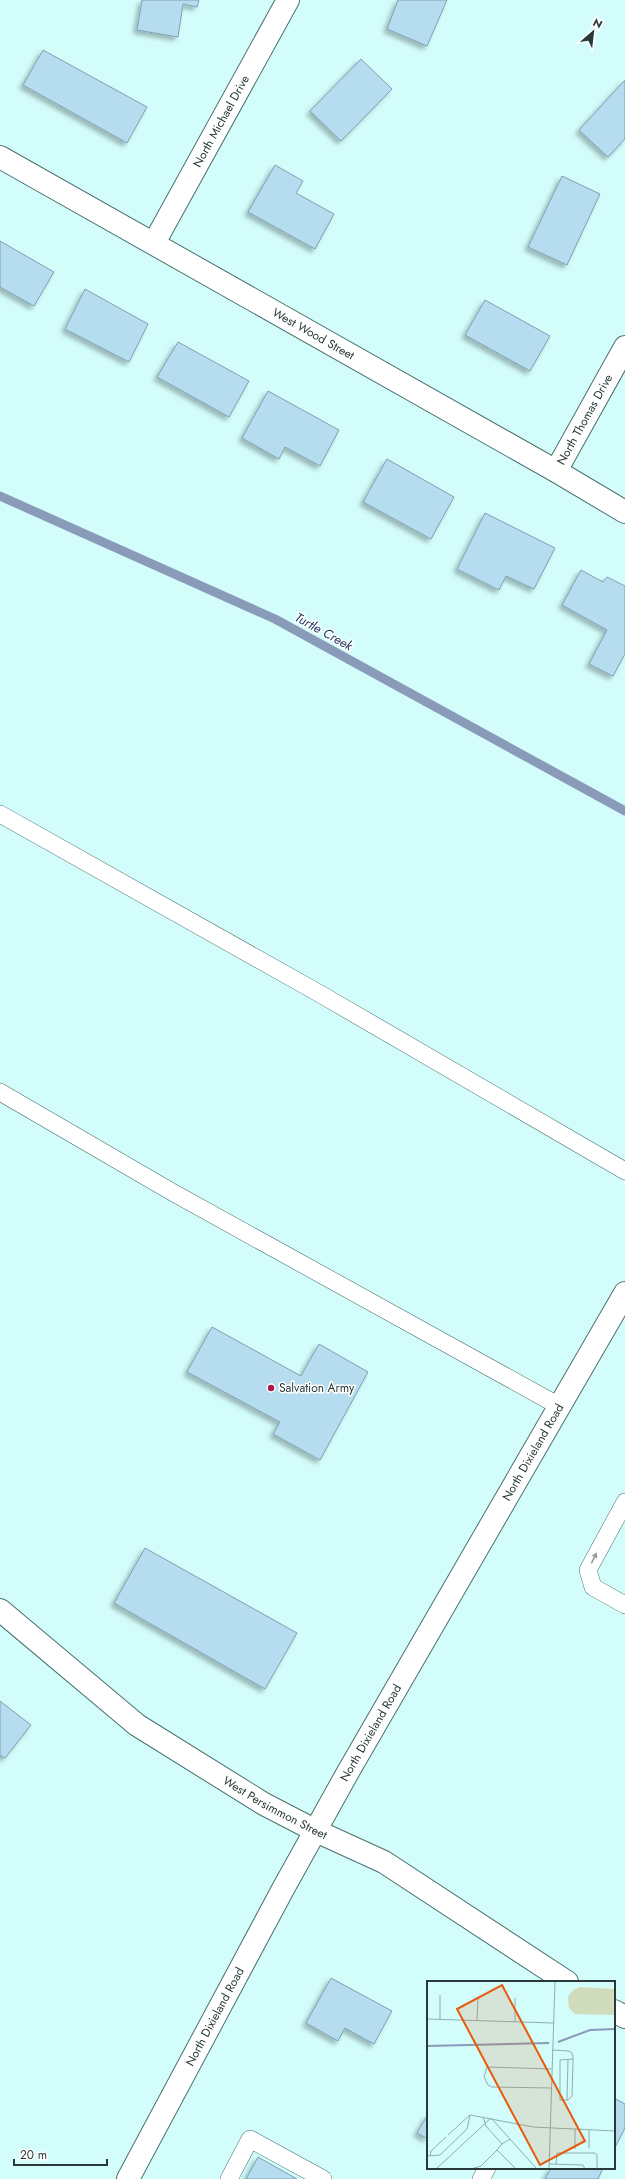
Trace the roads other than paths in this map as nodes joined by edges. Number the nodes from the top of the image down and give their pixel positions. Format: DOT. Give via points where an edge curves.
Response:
graph roads {
  1 [pos="288,0"];
  2 [pos="0,157"];
  3 [pos="154,243"];
  4 [pos="625,348"];
  5 [pos="556,471"];
  6 [pos="625,512"];
  7 [pos="0,814"];
  8 [pos="0,1092"];
  9 [pos="625,1171"];
  10 [pos="625,1293"];
  11 [pos="559,1406"];
  12 [pos="625,1502"];
  13 [pos="625,1605"];
  14 [pos="0,1610"];
  15 [pos="316,1831"];
  16 [pos="565,1981"];
  17 [pos="615,2012"];
  18 [pos="625,2017"];
  19 [pos="486,2169"];
  20 [pos="128,2179"];
  21 [pos="228,2179"];
  22 [pos="323,2179"];
  23 [pos="481,2179"];
  1 -- 3 [label="street, North Michael Drive"];
  2 -- 3 [label="street, West Wood Street"];
  3 -- 5 [label="street, West Wood Street"];
  4 -- 5 [label="street, North Thomas Drive"];
  5 -- 6 [label="street, West Wood Street"];
  7 -- 9 [label="lane" via="322,994"];
  8 -- 11 [label="lane" via="158,1184"];
  10 -- 11 [label="street, North Dixieland Road"];
  11 -- 15 [label="street, North Dixieland Road"];
  13 -- 12 [label="lane, one-way" via="593,1587 588,1570"];
  14 -- 15 [label="street, West Persimmon Street" via="137,1725 264,1804"];
  15 -- 16 [label="street, West Persimmon Street" via="384,1862"];
  15 -- 20 [label="street, North Dixieland Road"];
  17 -- 18 [label="street"];
  19 -- 23 [label="lane"];
  21 -- 22 [label="lane" via="250,2139"];
}
